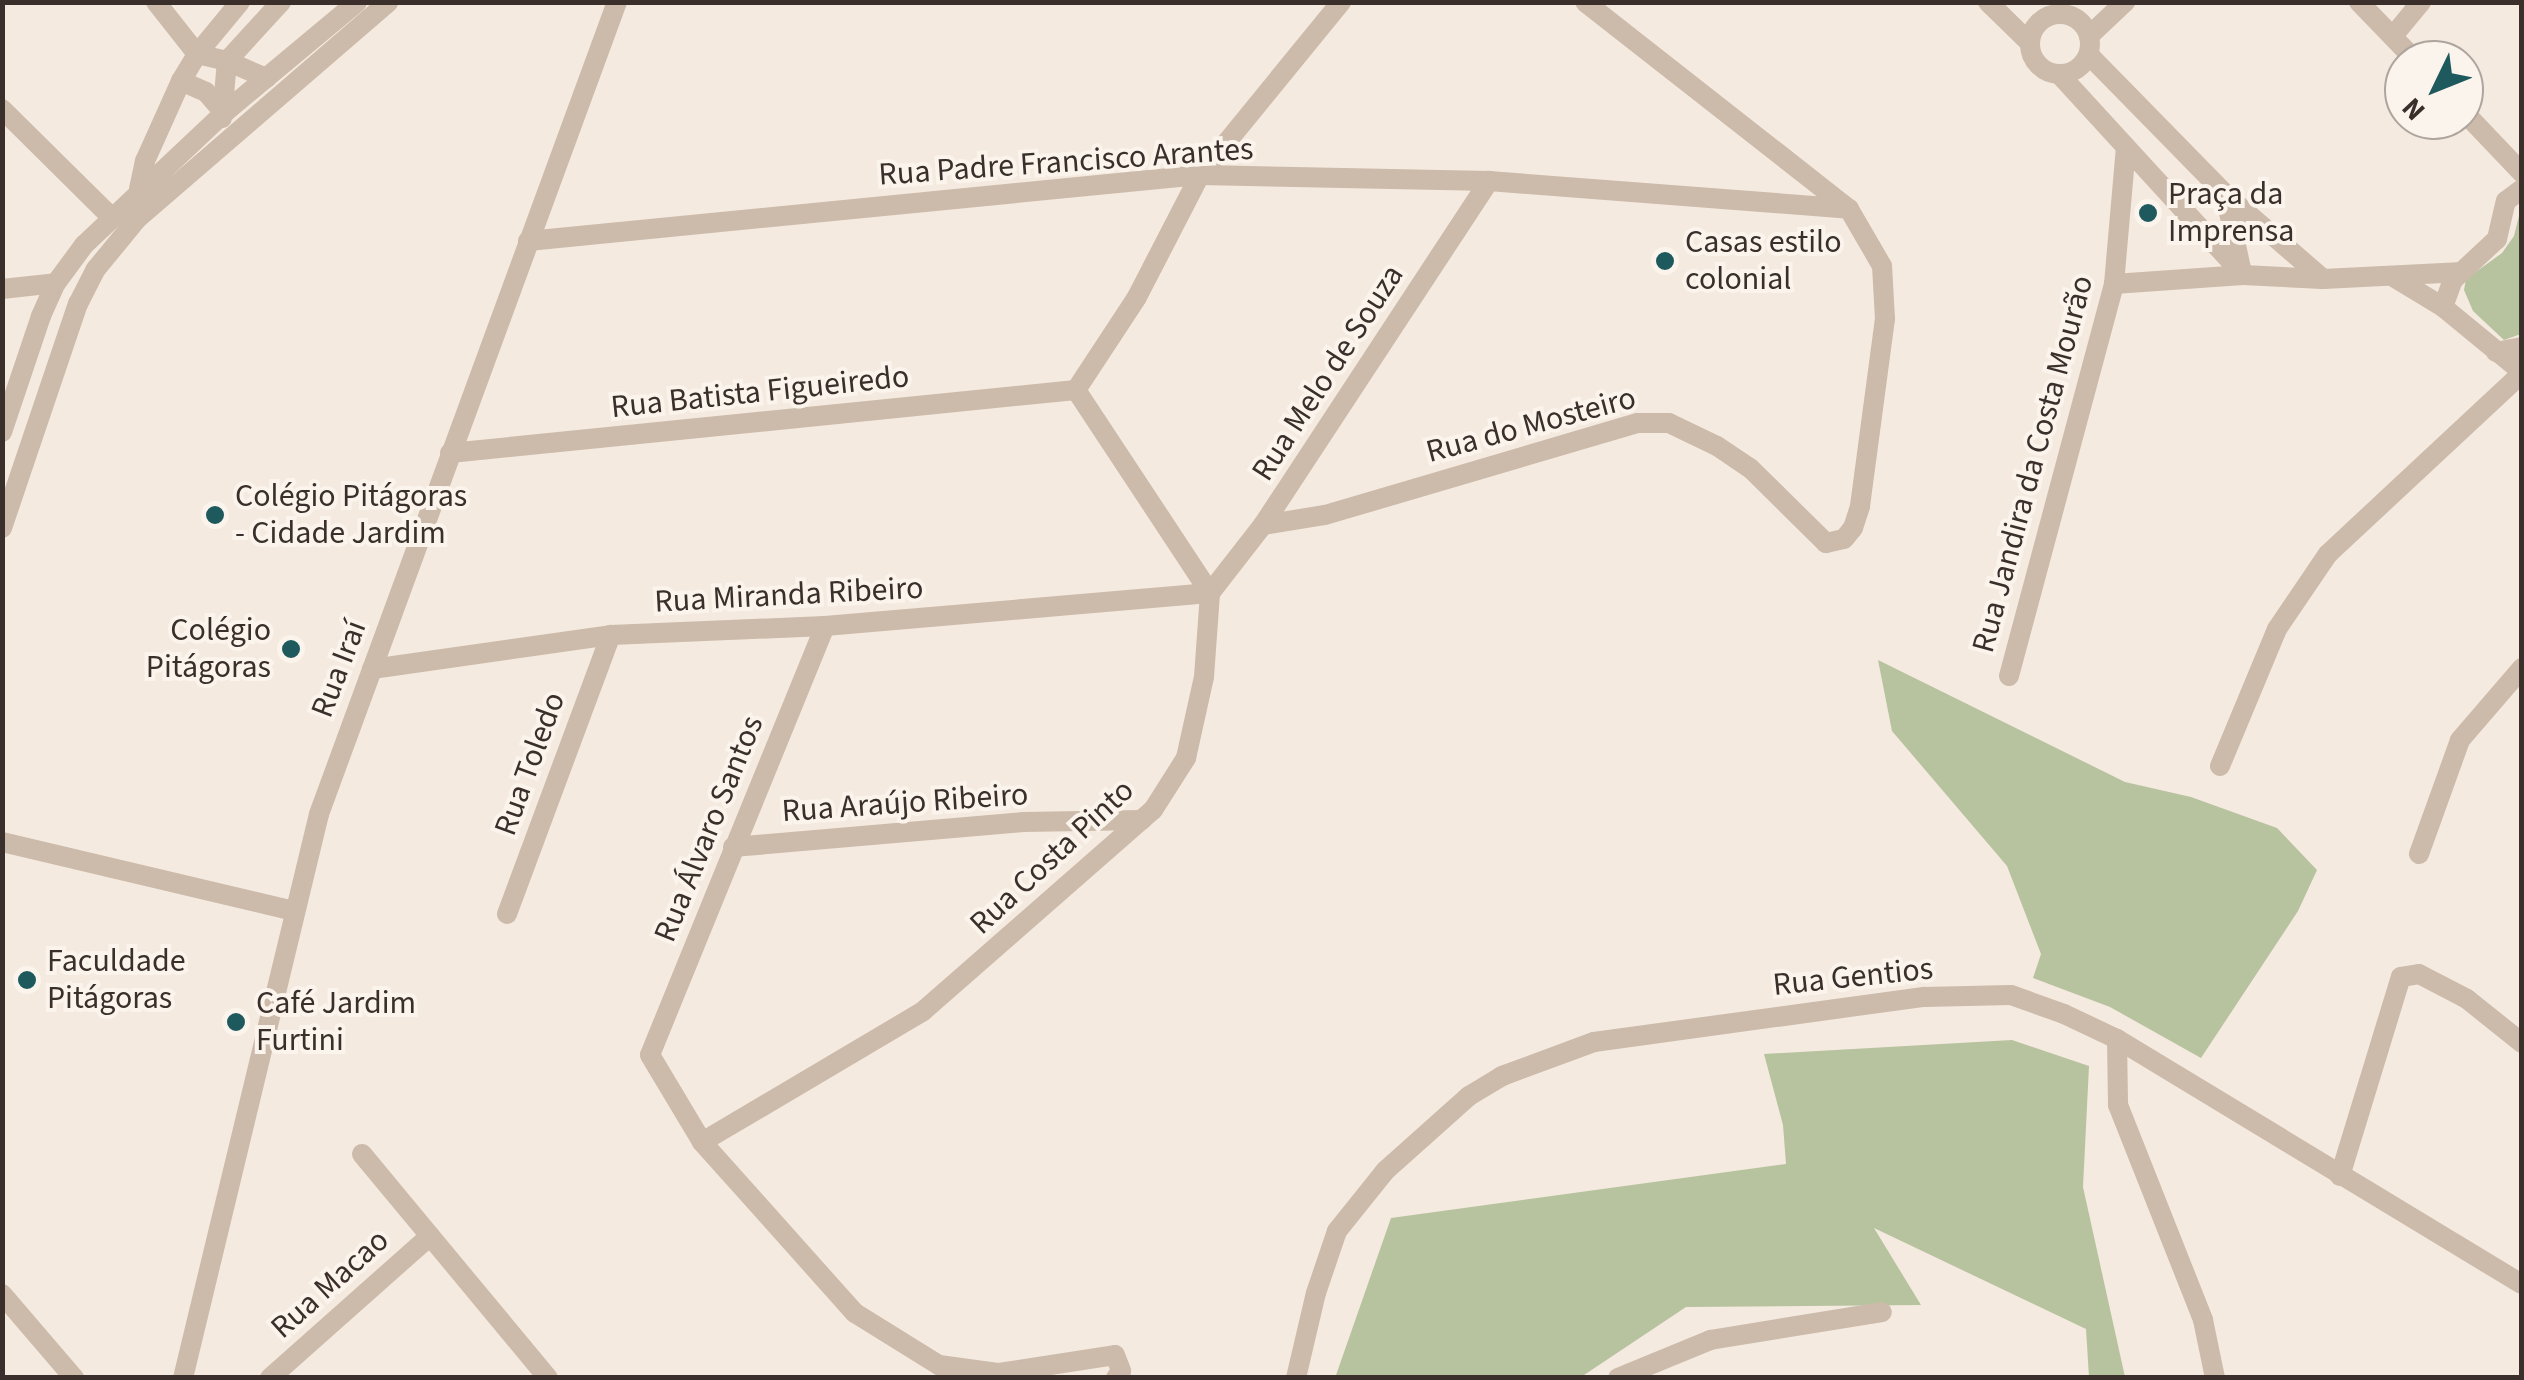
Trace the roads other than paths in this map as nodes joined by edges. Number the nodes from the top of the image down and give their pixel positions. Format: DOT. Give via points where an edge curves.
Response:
graph roads {
  1 [pos="156,2"];
  2 [pos="240,2"];
  3 [pos="281,2"];
  4 [pos="357,2"];
  5 [pos="388,2"];
  6 [pos="617,2"];
  7 [pos="1341,2"];
  8 [pos="1584,2"];
  9 [pos="1988,2"];
  10 [pos="2125,2"];
  11 [pos="2359,2"];
  12 [pos="2421,2"];
  13 [pos="2060,8"];
  14 [pos="2392,36"];
  15 [pos="2396,40"];
  16 [pos="2029,42"];
  17 [pos="2089,46"];
  18 [pos="197,54"];
  19 [pos="227,61"];
  20 [pos="2060,74"];
  21 [pos="266,78"];
  22 [pos="181,80"];
  23 [pos="2,109"];
  24 [pos="224,113"];
  25 [pos="2484,133"];
  26 [pos="2126,148"];
  27 [pos="204,161"];
  28 [pos="2522,173"];
  29 [pos="1200,175"];
  30 [pos="1490,181"];
  31 [pos="139,189"];
  32 [pos="2522,189"];
  33 [pos="2225,194"];
  34 [pos="1850,209"];
  35 [pos="110,216"];
  36 [pos="528,242"];
  37 [pos="2462,272"];
  38 [pos="2243,275"];
  39 [pos="2394,277"];
  40 [pos="2324,279"];
  41 [pos="56,283"];
  42 [pos="2114,284"];
  43 [pos="2,289"];
  44 [pos="2443,306"];
  45 [pos="2522,347"];
  46 [pos="2496,352"];
  47 [pos="2522,372"];
  48 [pos="1076,390"];
  49 [pos="2,432"];
  50 [pos="450,453"];
  51 [pos="1264,525"];
  52 [pos="2,528"];
  53 [pos="1210,593"];
  54 [pos="825,626"];
  55 [pos="610,635"];
  56 [pos="372,669"];
  57 [pos="2519,674"];
  58 [pos="2009,676"];
  59 [pos="2220,766"];
  60 [pos="1142,820"];
  61 [pos="2,842"];
  62 [pos="733,846"];
  63 [pos="2419,854"];
  64 [pos="294,911"];
  65 [pos="506,914"];
  66 [pos="2117,1039"];
  67 [pos="2522,1043"];
  68 [pos="702,1142"];
  69 [pos="362,1154"];
  70 [pos="2340,1176"];
  71 [pos="430,1236"];
  72 [pos="2522,1284"];
  73 [pos="2,1294"];
  74 [pos="1882,1312"];
  75 [pos="1118,1374"];
  76 [pos="74,1378"];
  77 [pos="183,1378"];
  78 [pos="270,1378"];
  79 [pos="548,1378"];
  80 [pos="1296,1378"];
  81 [pos="1618,1378"];
  82 [pos="2215,1378"];
  1 -- 18 [label="street"];
  2 -- 18 [label="street"];
  3 -- 19 [label="street"];
  4 -- 21 [label="street"];
  5 -- 27 [label="street"];
  6 -- 36 [label="street, Rua Iraí"];
  7 -- 29 [label="street"];
  8 -- 34 [label="street"];
  9 -- 16 [label="street"];
  10 -- 17 [label="street"];
  11 -- 14 [label="street"];
  12 -- 14 [label="street"];
  13 -- 16 [label="street" via="2035,26"];
  13 -- 17 [label="street" via="2077,18"];
  14 -- 15 [label="street"];
  16 -- 20 [label="street" via="2041,68"];
  17 -- 20 [label="street" via="2078,69"];
  17 -- 33 [label="street"];
  18 -- 19 [label="street"];
  18 -- 22 [label="street"];
  19 -- 21 [label="street"];
  19 -- 24 [label="street"];
  20 -- 26 [label="street"];
  21 -- 24 [label="street"];
  22 -- 24 [label="street" via="206,92"];
  22 -- 31 [label="street"];
  23 -- 35 [label="street"];
  24 -- 27 [label="street"];
  24 -- 31 [label="street"];
  25 -- 28 [label="street"];
  26 -- 38 [label="street"];
  26 -- 42 [label="street, Rua Jandira da Costa Mourão"];
  27 -- 52 [label="street" via="137,219 96,269"];
  29 -- 30 [label="street, Rua Padre Francisco Arantes"];
  29 -- 36 [label="street, Rua Padre Francisco Arantes"];
  29 -- 48 [label="street" via="1138,297"];
  30 -- 34 [label="street, Rua Padre Francisco Arantes"];
  30 -- 51 [label="street, Rua Melo de Souza"];
  31 -- 35 [label="street"];
  32 -- 37 [label="street" via="2506,201 2497,239"];
  33 -- 38 [label="street"];
  33 -- 40 [label="street"];
  34 -- 51 [label="street, Rua do Mosteiro" via="1882,266 1886,319 1860,506 1853,528 1836,543 1813,532 1750,468 1668,423 1638,422 1326,516"];
  35 -- 41 [label="street"];
  36 -- 50 [label="street, Rua Iraí"];
  37 -- 39 [label="street"];
  37 -- 44 [label="street"];
  38 -- 40 [label="street"];
  38 -- 42 [label="street"];
  39 -- 40 [label="street"];
  39 -- 44 [label="street"];
  41 -- 43 [label="street"];
  41 -- 49 [label="street"];
  42 -- 58 [label="street, Rua Jandira da Costa Mourão"];
  44 -- 46 [label="street"];
  45 -- 46 [label="street"];
  46 -- 47 [label="street"];
  47 -- 59 [label="street" via="2328,554 2277,629"];
  48 -- 50 [label="street, Rua Batista Figueiredo"];
  48 -- 53 [label="street"];
  50 -- 56 [label="street, Rua Iraí"];
  51 -- 53 [label="street, Rua Melo de Souza"];
  53 -- 54 [label="street, Rua Miranda Ribeiro"];
  53 -- 60 [label="street, Rua Costa Pinto" via="1204,677 1186,758"];
  54 -- 55 [label="street, Rua Miranda Ribeiro"];
  54 -- 62 [label="street, Rua Álvaro Santos"];
  55 -- 56 [label="street, Rua Miranda Ribeiro"];
  55 -- 65 [label="street, Rua Toledo"];
  56 -- 64 [label="street, Rua Iraí" via="319,814"];
  57 -- 63 [label="street" via="2460,740"];
  60 -- 62 [label="street, Rua Araújo Ribeiro" via="1023,822"];
  60 -- 68 [label="street, Rua Costa Pinto" via="922,1012"];
  61 -- 64 [label="street"];
  62 -- 68 [label="street, Rua Álvaro Santos" via="650,1055"];
  64 -- 77 [label="street, Rua Iraí"];
  66 -- 70 [label="street, Rua Gentios"];
  66 -- 80 [label="street, Rua Gentios" via="2012,996 1924,997 1594,1042 1537,1060 1469,1096 1385,1171 1346,1219 1316,1293"];
  66 -- 82 [label="street" via="2118,1105 2203,1320"];
  67 -- 70 [label="street" via="2467,999 2420,974 2401,977"];
  68 -- 75 [label="street" via="855,1313 939,1365 999,1374 1115,1355"];
  69 -- 71 [label="street"];
  70 -- 72 [label="street, Rua Gentios"];
  71 -- 78 [label="street, Rua Macao"];
  71 -- 79 [label="street"];
  73 -- 76 [label="street"];
  74 -- 81 [label="street" via="1710,1340"];
}
